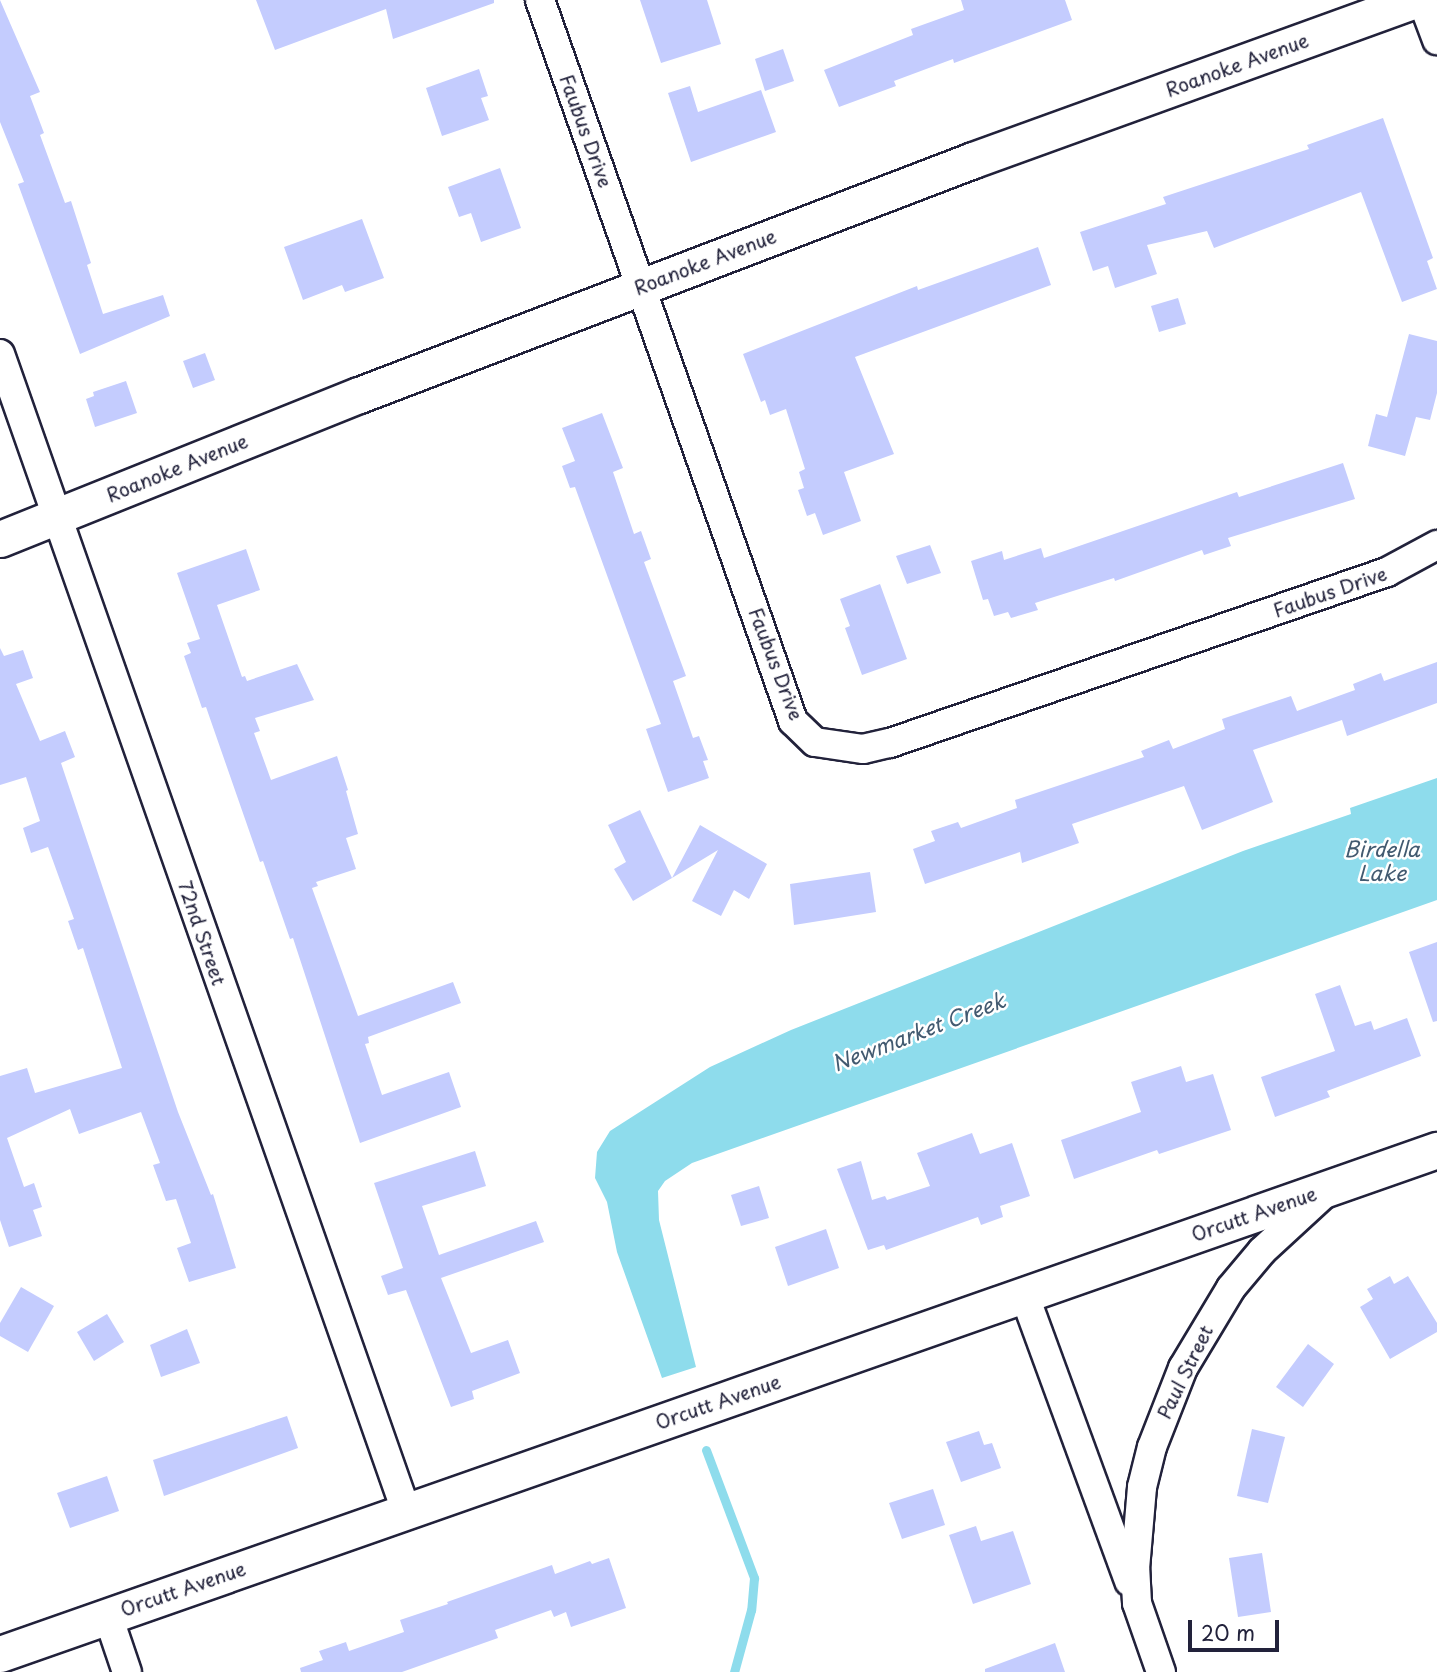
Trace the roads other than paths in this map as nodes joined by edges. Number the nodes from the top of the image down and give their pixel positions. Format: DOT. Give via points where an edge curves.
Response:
graph roads {
  1 [pos="540,0"];
  2 [pos="1416,0"];
  3 [pos="1422,0"];
  4 [pos="1437,40"];
  5 [pos="642,286"];
  6 [pos="0,354"];
  7 [pos="56,516"];
  8 [pos="0,539"];
  9 [pos="1437,545"];
  10 [pos="1437,1150"];
  11 [pos="1333,1186"];
  12 [pos="1024,1294"];
  13 [pos="406,1511"];
  14 [pos="1137,1603"];
  15 [pos="107,1616"];
  16 [pos="0,1654"];
  17 [pos="127,1672"];
  18 [pos="1161,1672"];
  1 -- 5 [label="street, Faubus Drive"];
  2 -- 5 [label="street, Roanoke Avenue"];
  3 -- 4 [label="street"];
  5 -- 7 [label="street, Roanoke Avenue"];
  5 -- 9 [label="street, Faubus Drive" via="793,721 815,742 863,748 890,743 1387,572"];
  6 -- 7 [label="street, 72nd Street"];
  7 -- 8 [label="street, Roanoke Avenue"];
  7 -- 13 [label="street, 72nd Street"];
  10 -- 11 [label="street, Orcutt Avenue"];
  11 -- 12 [label="street, Orcutt Avenue"];
  11 -- 14 [label="street, Paul Street" via="1254,1260 1231,1288 1183,1368 1152,1447 1142,1487 1136,1527"];
  12 -- 13 [label="street, Orcutt Avenue"];
  12 -- 14 [label="street, Paul Street"];
  13 -- 15 [label="street, Orcutt Avenue"];
  14 -- 18 [label="street, Paul Street"];
  15 -- 16 [label="street, Orcutt Avenue"];
  15 -- 17 [label="street"];
}
